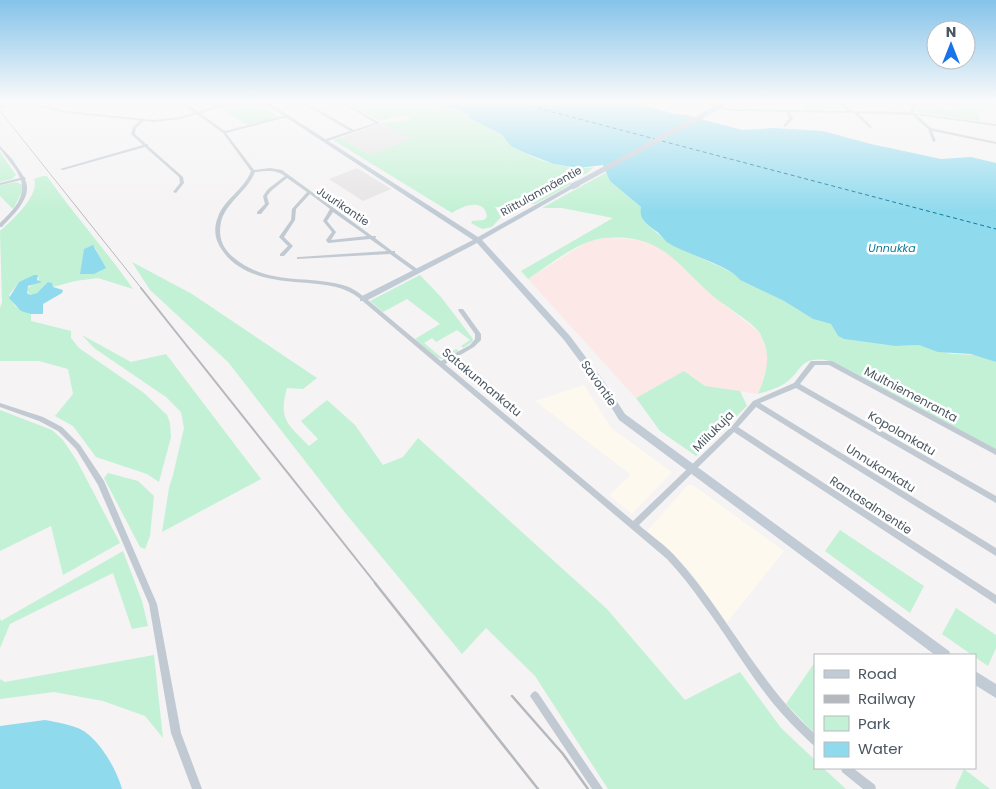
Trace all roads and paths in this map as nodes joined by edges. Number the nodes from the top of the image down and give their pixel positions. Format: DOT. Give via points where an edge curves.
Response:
graph roads {
  1 [pos="138,138"];
  2 [pos="228,138"];
  3 [pos="319,138"];
  4 [pos="333,138"];
  5 [pos="661,138"];
  6 [pos="933,138"];
  7 [pos="970,138"];
  8 [pos="324,141"];
  9 [pos="934,141"];
  10 [pos="996,143"];
  11 [pos="147,146"];
  12 [pos="0,147"];
  13 [pos="62,168"];
  14 [pos="253,171"];
  15 [pos="286,176"];
  16 [pos="24,178"];
  17 [pos="0,184"];
  18 [pos="175,192"];
  19 [pos="308,193"];
  20 [pos="332,209"];
  21 [pos="259,213"];
  22 [pos="0,226"];
  23 [pos="374,237"];
  24 [pos="478,240"];
  25 [pos="393,252"];
  26 [pos="282,255"];
  27 [pos="299,258"];
  28 [pos="417,270"];
  29 [pos="363,298"];
  30 [pos="461,310"];
  31 [pos="813,363"];
  32 [pos="442,364"];
  33 [pos="796,385"];
  34 [pos="755,404"];
  35 [pos="0,405"];
  36 [pos="734,428"];
  37 [pos="996,452"];
  38 [pos="691,469"];
  39 [pos="996,500"];
  40 [pos="634,525"];
  41 [pos="996,552"];
  42 [pos="996,600"];
  43 [pos="945,654"];
  44 [pos="976,678"];
  45 [pos="996,692"];
  46 [pos="535,696"];
  47 [pos="814,740"];
  48 [pos="847,769"];
  49 [pos="197,789"];
  50 [pos="598,789"];
  51 [pos="871,789"];
  1 -- 11 [label="street"];
  2 -- 14 [label="street"];
  3 -- 8 [label="street, Savontie"];
  4 -- 8 [label="street"];
  5 -- 24 [label="street, Riittulanmäentie, bridge"];
  6 -- 9 [label="street"];
  7 -- 10 [label="street"];
  8 -- 24 [label="street, Savontie"];
  11 -- 13 [label="street"];
  11 -- 18 [label="street" via="181,177 182,182"];
  12 -- 16 [label="street"];
  14 -- 15 [label="street, Juurikantie" via="275,170"];
  14 -- 29 [label="street, Satakunnankatu" via="226,205 220,218 218,237 223,249 253,272 285,280 344,287"];
  15 -- 19 [label="street, Juurikantie"];
  15 -- 21 [label="street" via="269,190 265,196 267,204"];
  16 -- 17 [label="street"];
  16 -- 22 [label="street" via="23,200"];
  19 -- 20 [label="street, Juurikantie"];
  19 -- 26 [label="street" via="294,210 293,220 281,237 291,246"];
  20 -- 23 [label="street, Juurikantie"];
  20 -- 23 [label="street" via="325,221 334,232 328,240 330,242"];
  23 -- 25 [label="street, Juurikantie"];
  24 -- 28 [label="street, Riittulanmäentie"];
  24 -- 38 [label="street, Savontie" via="567,338 622,417"];
  25 -- 27 [label="street"];
  25 -- 28 [label="street, Juurikantie"];
  28 -- 29 [label="street, Riittulanmäentie"];
  29 -- 32 [label="street, Satakunnankatu"];
  30 -- 32 [label="street" via="478,334 478,340"];
  31 -- 33 [label="street, Miilukuja"];
  31 -- 37 [label="street, Multniemenranta" via="830,363"];
  32 -- 40 [label="street, Satakunnankatu"];
  33 -- 34 [label="street, Miilukuja"];
  33 -- 39 [label="street, Kopolankatu"];
  34 -- 36 [label="street, Miilukuja"];
  34 -- 41 [label="street, Unnukankatu"];
  35 -- 49 [label="street" via="60,429 78,447 100,483 153,604 176,733"];
  36 -- 38 [label="street, Miilukuja"];
  36 -- 42 [label="street, Rantasalmentie"];
  38 -- 40 [label="street, Miilukuja"];
  38 -- 43 [label="street, Savontie"];
  40 -- 47 [label="street, Satakunnankatu" via="681,568 750,667"];
  44 -- 45 [label="street"];
  46 -- 50 [label="street"];
  48 -- 51 [label="street"];
}
